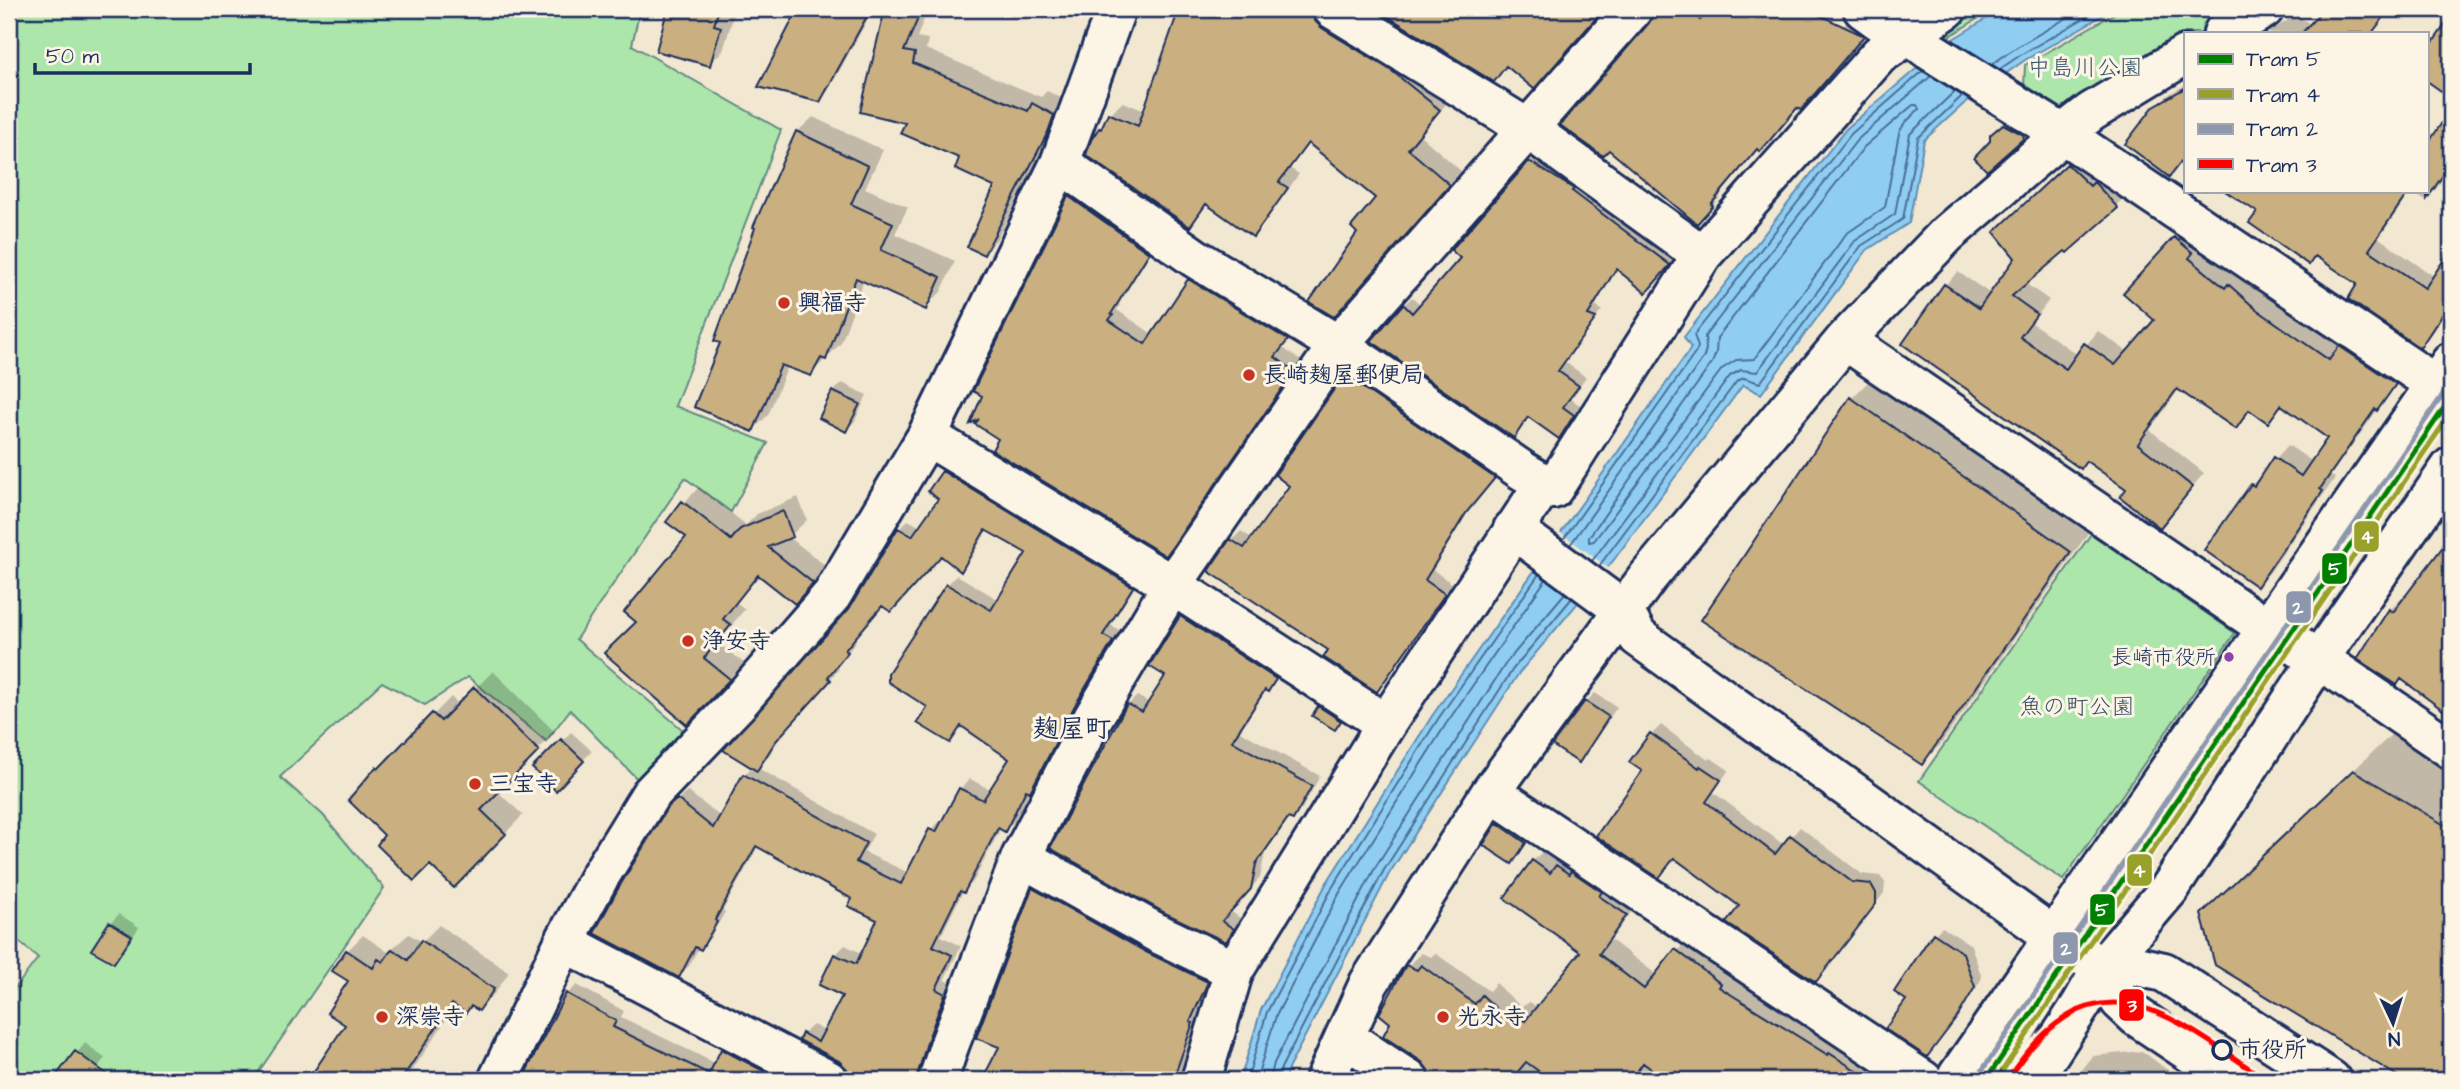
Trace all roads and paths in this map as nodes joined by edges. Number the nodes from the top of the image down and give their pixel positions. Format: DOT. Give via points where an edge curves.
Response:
graph roads {
  1 [pos="1116,9"];
  2 [pos="1333,9"];
  3 [pos="1633,9"];
  4 [pos="1863,9"];
  5 [pos="1947,9"];
  6 [pos="2264,9"];
  7 [pos="2224,32"];
  8 [pos="1919,42"];
  9 [pos="2184,56"];
  10 [pos="1527,128"];
  11 [pos="2063,134"];
  12 [pos="1060,163"];
  13 [pos="1702,255"];
  14 [pos="1845,340"];
  15 [pos="1338,345"];
  16 [pos="2446,381"];
  17 [pos="926,436"];
  18 [pos="2451,467"];
  19 [pos="1544,484"];
  20 [pos="1513,529"];
  21 [pos="1172,585"];
  22 [pos="1623,610"];
  23 [pos="2268,629"];
  24 [pos="2319,659"];
  25 [pos="1386,724"];
  26 [pos="2451,749"];
  27 [pos="1491,792"];
  28 [pos="1021,857"];
  29 [pos="2053,936"];
  30 [pos="564,943"];
  31 [pos="2102,968"];
  32 [pos="1234,970"];
  33 [pos="1346,1038"];
  34 [pos="498,1080"];
  35 [pos="828,1080"];
  36 [pos="938,1080"];
  37 [pos="1201,1080"];
  38 [pos="1325,1080"];
  39 [pos="1409,1080"];
  40 [pos="1923,1080"];
  41 [pos="1955,1080"];
  42 [pos="2032,1080"];
  43 [pos="2231,1080"];
  44 [pos="2331,1080"];
  1 -- 12 [label="street"];
  2 -- 10 [label="street"];
  3 -- 10 [label="street"];
  4 -- 8 [label="street"];
  5 -- 8 [label="street"];
  6 -- 7 [label="street"];
  8 -- 11 [label="street"];
  8 -- 13 [label="street" via="1879,55"];
  9 -- 11 [label="street"];
  10 -- 13 [label="street"];
  10 -- 15 [label="street"];
  11 -- 14 [label="street" via="1947,234"];
  11 -- 16 [label="street"];
  12 -- 15 [label="street" via="1195,258"];
  12 -- 17 [label="street"];
  13 -- 19 [label="street" via="1553,489"];
  14 -- 22 [label="street"];
  14 -- 23 [label="street"];
  15 -- 19 [label="street"];
  15 -- 21 [label="street"];
  16 -- 23 [label="street"];
  17 -- 21 [label="street"];
  17 -- 30 [label="street" via="832,595 650,795"];
  18 -- 24 [label="street"];
  19 -- 20 [label="street"];
  20 -- 22 [label="street"];
  20 -- 25 [label="street"];
  21 -- 25 [label="street"];
  21 -- 28 [label="street" via="1093,718"];
  22 -- 27 [label="street"];
  22 -- 29 [label="street" via="1638,637"];
  23 -- 24 [label="street"];
  23 -- 29 [label="street"];
  24 -- 26 [label="street"];
  24 -- 31 [label="street" via="2170,888"];
  25 -- 32 [label="street"];
  27 -- 33 [label="street" via="1369,983"];
  27 -- 40 [label="street"];
  28 -- 32 [label="street"];
  28 -- 36 [label="street"];
  29 -- 31 [label="street"];
  29 -- 41 [label="street"];
  30 -- 34 [label="street"];
  30 -- 35 [label="street"];
  31 -- 42 [label="street"];
  31 -- 43 [label="street" via="2120,1001 2136,1016"];
  31 -- 44 [label="street" via="2127,964 2164,972"];
  32 -- 37 [label="street"];
  33 -- 38 [label="street"];
  33 -- 39 [label="street"];
}
